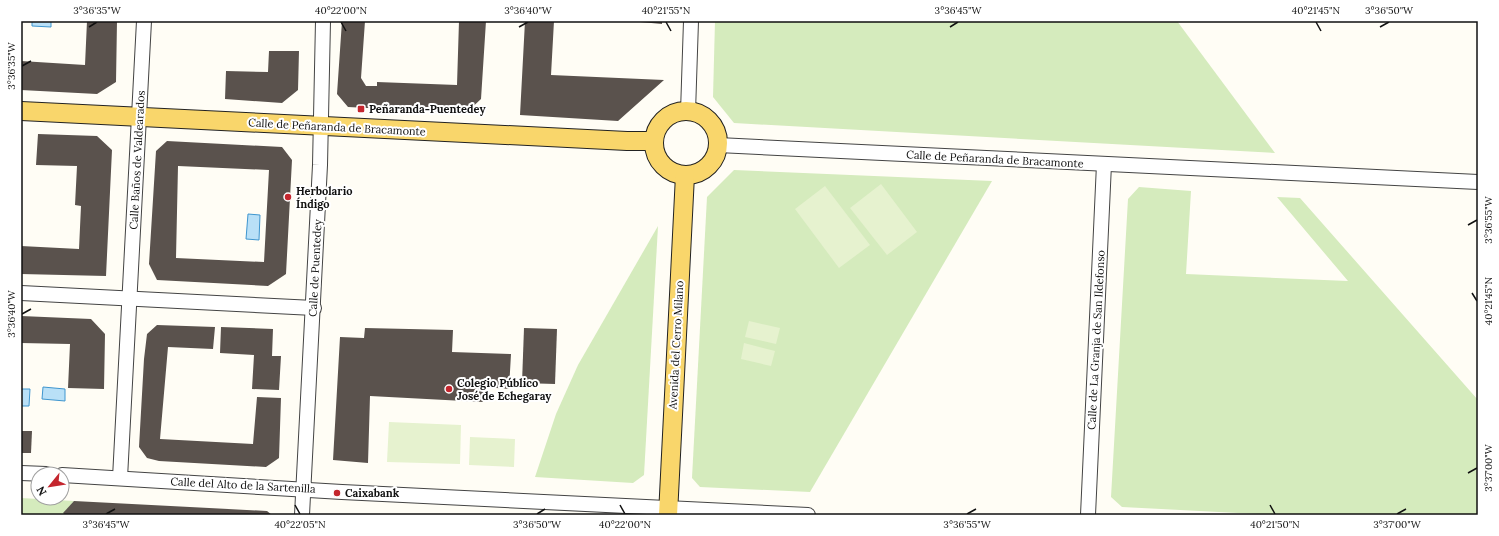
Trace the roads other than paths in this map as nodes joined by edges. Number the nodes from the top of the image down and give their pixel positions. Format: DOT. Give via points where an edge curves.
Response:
graph roads {
  1 [pos="144,21"];
  2 [pos="323,21"];
  3 [pos="691,21"];
  4 [pos="21,111"];
  5 [pos="688,112"];
  6 [pos="140,118"];
  7 [pos="322,126"];
  8 [pos="654,140"];
  9 [pos="718,145"];
  10 [pos="1104,164"];
  11 [pos="685,175"];
  12 [pos="1478,182"];
  13 [pos="21,293"];
  14 [pos="130,299"];
  15 [pos="314,308"];
  16 [pos="70,475"];
  17 [pos="120,478"];
  18 [pos="304,488"];
  19 [pos="668,511"];
  20 [pos="302,515"];
  21 [pos="808,515"];
  22 [pos="1088,515"];
  1 -- 6 [label="street, Calle Baños de Valdearados"];
  2 -- 7 [label="street, Calle de Puentedey"];
  3 -- 5 [label="street"];
  4 -- 6 [label="main road, Calle de Peñaranda de Bracamonte"];
  5 -- 8 [label="main road" via="665,119 655,133"];
  5 -- 9 [label="main road" via="707,119 715,131"];
  6 -- 7 [label="main road, Calle de Peñaranda de Bracamonte"];
  6 -- 14 [label="street, Calle Baños de Valdearados"];
  7 -- 8 [label="main road, Calle de Peñaranda de Bracamonte" via="627,141"];
  7 -- 15 [label="street, Calle de Puentedey"];
  8 -- 11 [label="main road" via="654,151 662,165 674,174"];
  9 -- 10 [label="street, Calle de Peñaranda de Bracamonte"];
  9 -- 11 [label="main road" via="716,155 710,164 694,174"];
  10 -- 12 [label="street, Calle de Peñaranda de Bracamonte"];
  10 -- 22 [label="street, Calle de La Granja de San Ildefonso"];
  11 -- 19 [label="main road, Avenida del Cerro Milano"];
  13 -- 14 [label="street"];
  14 -- 15 [label="street"];
  14 -- 17 [label="street, Calle Baños de Valdearados"];
  15 -- 18 [label="street, Calle de Puentedey"];
  16 -- 17 [label="street, Calle del Alto de la Sartenilla"];
  17 -- 18 [label="street, Calle del Alto de la Sartenilla"];
  18 -- 19 [label="street, Calle del Alto de la Sartenilla"];
  18 -- 20 [label="street, Calle de Puentedey"];
  19 -- 21 [label="street, Calle del Alto de la Sartenilla"];
}
